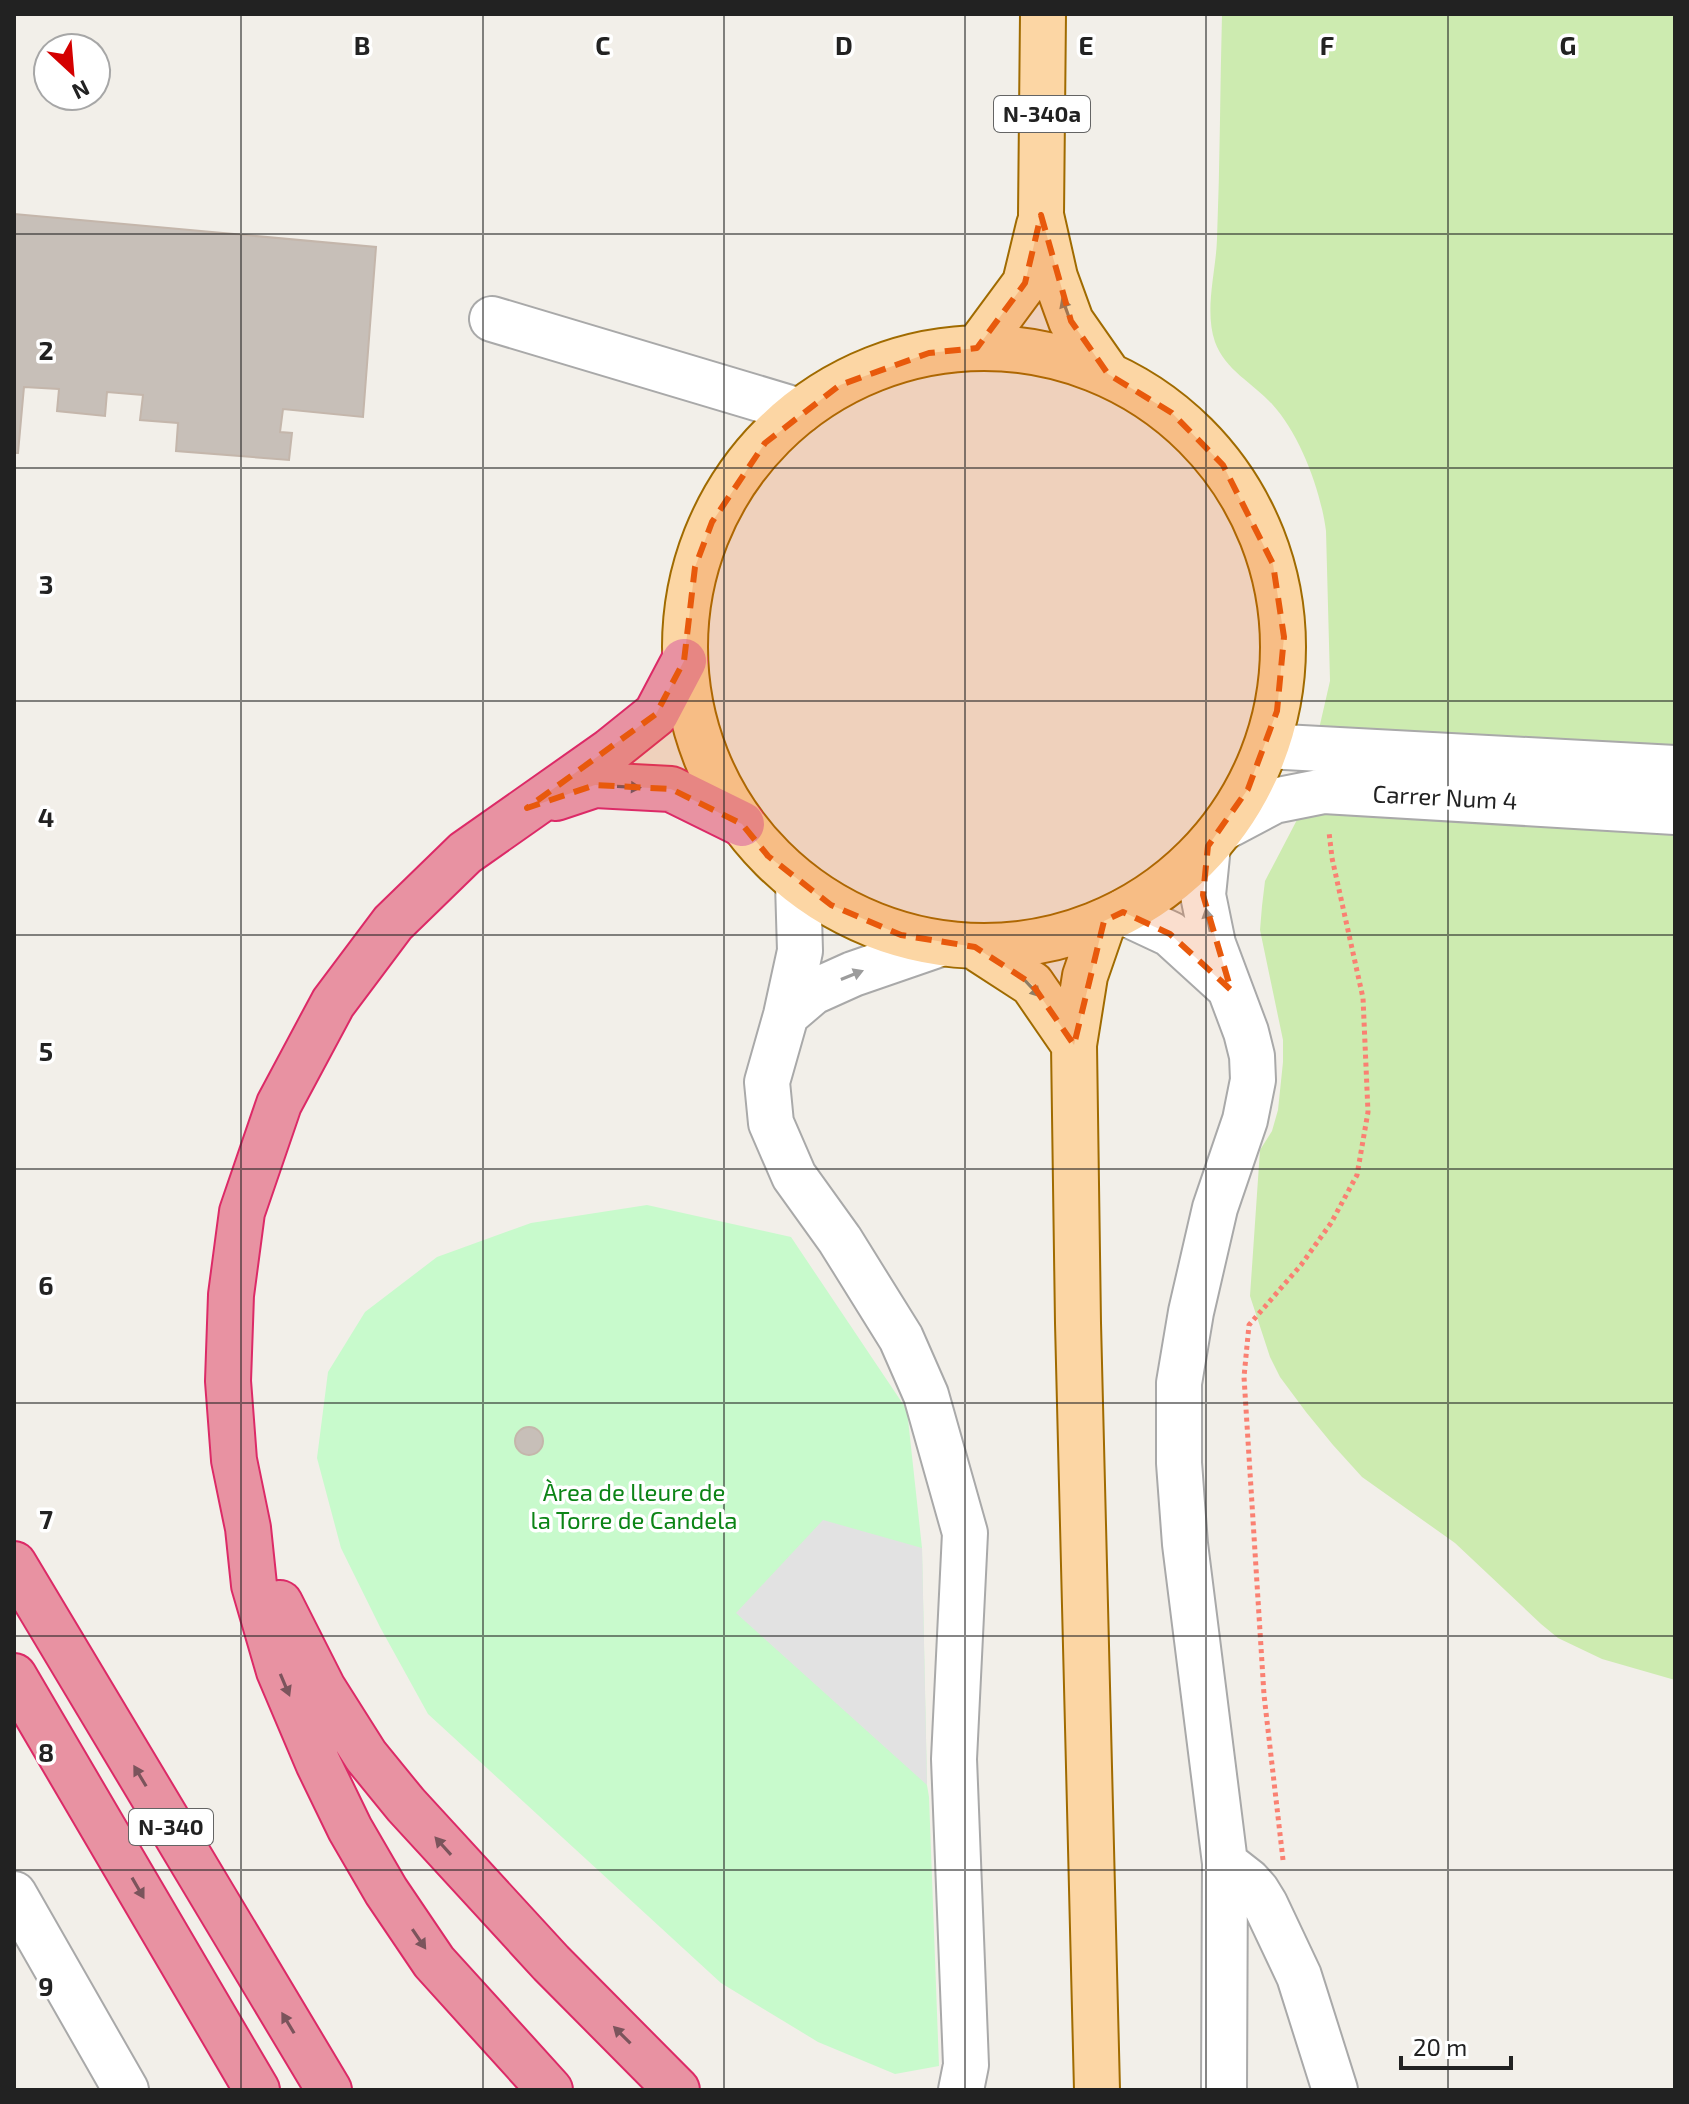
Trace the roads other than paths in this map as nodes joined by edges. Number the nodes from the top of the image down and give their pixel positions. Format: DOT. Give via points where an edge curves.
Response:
graph roads {
  1 [pos="1043,14"];
  2 [pos="1041,215"];
  3 [pos="492,319"];
  4 [pos="977,348"];
  5 [pos="1108,374"];
  6 [pos="800,411"];
  7 [pos="684,661"];
  8 [pos="1267,746"];
  9 [pos="1675,768"];
  10 [pos="527,808"];
  11 [pos="1675,812"];
  12 [pos="742,824"];
  13 [pos="1215,837"];
  14 [pos="798,883"];
  15 [pos="1113,917"];
  16 [pos="957,945"];
  17 [pos="1231,990"];
  18 [pos="786,1015"];
  19 [pos="1074,1045"];
  20 [pos="248,1528"];
  21 [pos="14,1564"];
  22 [pos="14,1676"];
  23 [pos="1225,1863"];
  24 [pos="14,1894"];
  25 [pos="126,2090"];
  26 [pos="257,2090"];
  27 [pos="329,2090"];
  28 [pos="550,2090"];
  29 [pos="677,2090"];
  30 [pos="961,2090"];
  31 [pos="1097,2090"];
  32 [pos="1224,2090"];
  33 [pos="1335,2090"];
  1 -- 2 [label="main road, N-340a"];
  2 -- 4 [label="main road, N-340a" via="1025,283"];
  5 -- 2 [label="main road, N-340a, one-way" via="1071,321"];
  3 -- 6 [label="street"];
  4 -- 5 [label="main road" via="1044,354"];
  4 -- 6 [label="main road" via="883,365"];
  5 -- 8 [label="main road" via="1162,405 1199,437 1237,485 1260,529 1281,600 1284,637 1283,674"];
  6 -- 7 [label="main road" via="765,443 712,522 695,567"];
  7 -- 10 [label="highway" via="656,714"];
  7 -- 12 [label="main road" via="701,747"];
  8 -- 9 [label="street, Carrer Num 4"];
  8 -- 13 [label="main road" via="1248,789"];
  10 -- 12 [label="highway, one-way" via="595,785 671,789"];
  10 -- 20 [label="highway" via="465,853 393,923 333,1003 279,1104 242,1212 231,1295 228,1381 234,1460"];
  11 -- 13 [label="street, Carrer Num 4" via="1324,791 1274,801"];
  12 -- 14 [label="main road"];
  13 -- 15 [label="main road" via="1168,883"];
  17 -- 13 [label="street, one-way" via="1213,944 1203,895"];
  14 -- 16 [label="main road" via="865,922"];
  14 -- 18 [label="street" via="800,951"];
  15 -- 16 [label="main road" via="1027,943"];
  15 -- 17 [label="street" via="1170,934"];
  15 -- 19 [label="main road" via="1085,976"];
  18 -- 16 [label="street, one-way" via="813,992 853,974"];
  16 -- 19 [label="main road, one-way" via="1032,984"];
  17 -- 23 [label="street" via="1252,1056 1253,1080 1215,1208 1179,1383 1185,1544"];
  18 -- 30 [label="street" via="767,1082 771,1123 794,1176 901,1338 926,1395 965,1533 954,1759 966,2065"];
  19 -- 31 [label="main road"];
  20 -- 28 [label="highway, one-way" via="254,1585 279,1671 350,1829 434,1962"];
  29 -- 20 [label="highway, one-way" via="551,1963 366,1756 323,1688"];
  27 -- 21 [label="highway, N-340, one-way"];
  22 -- 26 [label="highway, N-340, one-way"];
  23 -- 32 [label="street"];
  23 -- 33 [label="street" via="1265,1904 1299,1976"];
  24 -- 25 [label="street"];
}
